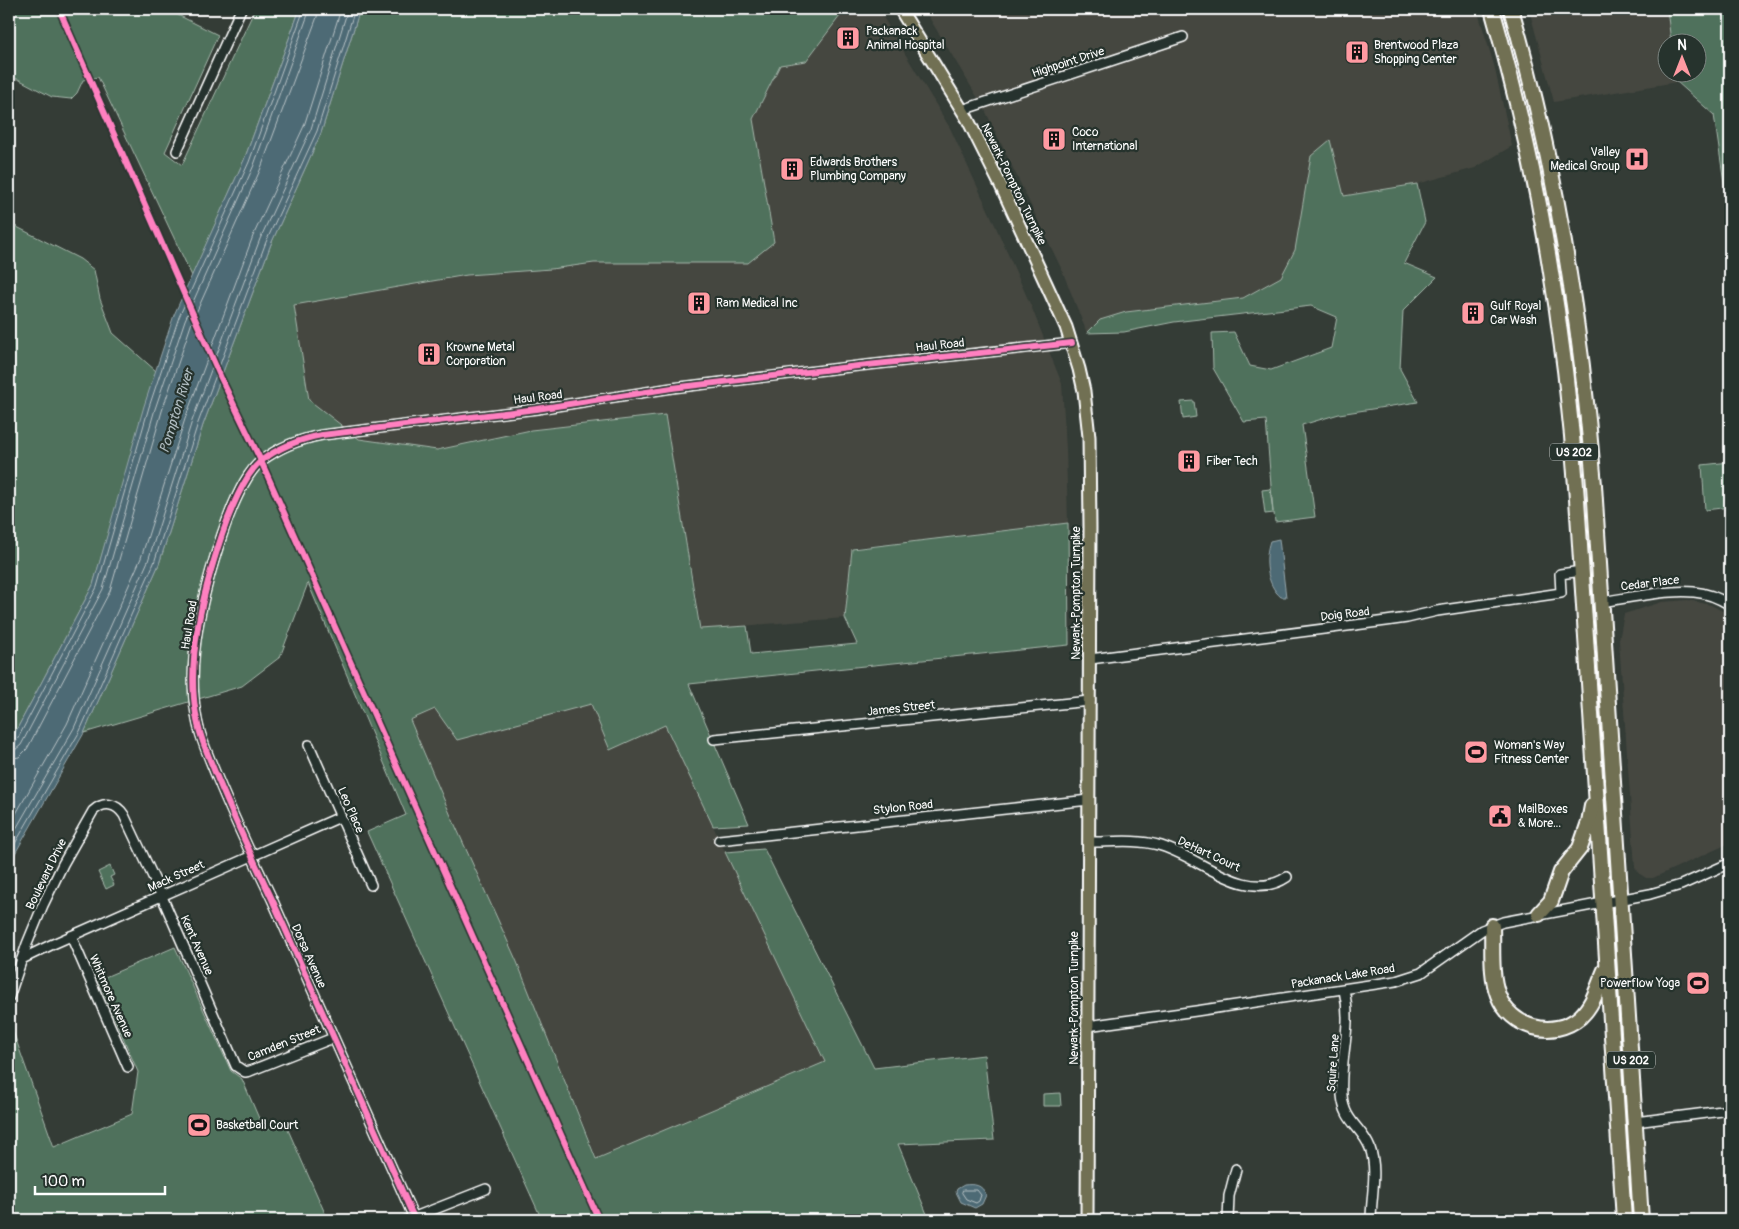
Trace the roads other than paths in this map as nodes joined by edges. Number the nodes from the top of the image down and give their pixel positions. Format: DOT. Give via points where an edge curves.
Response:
graph roads {
  1 [pos="241,9"];
  2 [pos="900,9"];
  3 [pos="1492,9"];
  4 [pos="1510,9"];
  5 [pos="1182,37"];
  6 [pos="962,110"];
  7 [pos="177,151"];
  8 [pos="1072,344"];
  9 [pos="1582,571"];
  10 [pos="1601,602"];
  11 [pos="1730,605"];
  12 [pos="1090,659"];
  13 [pos="195,698"];
  14 [pos="1090,701"];
  15 [pos="714,739"];
  16 [pos="309,745"];
  17 [pos="1596,783"];
  18 [pos="1089,800"];
  19 [pos="340,817"];
  20 [pos="129,825"];
  21 [pos="719,840"];
  22 [pos="1089,842"];
  23 [pos="251,856"];
  24 [pos="1730,863"];
  25 [pos="1287,877"];
  26 [pos="370,885"];
  27 [pos="162,896"];
  28 [pos="1621,900"];
  29 [pos="1603,903"];
  30 [pos="1539,914"];
  31 [pos="1492,926"];
  32 [pos="70,936"];
  33 [pos="22,960"];
  34 [pos="1607,964"];
  35 [pos="1344,990"];
  36 [pos="9,996"];
  37 [pos="1087,1026"];
  38 [pos="333,1038"];
  39 [pos="128,1067"];
  40 [pos="245,1072"];
  41 [pos="1730,1110"];
  42 [pos="1635,1122"];
  43 [pos="1236,1169"];
  44 [pos="486,1189"];
  45 [pos="412,1219"];
  46 [pos="1086,1220"];
  47 [pos="1228,1220"];
  48 [pos="1371,1220"];
  49 [pos="1624,1220"];
  50 [pos="1641,1220"];
  1 -- 7 [label="street"];
  2 -- 6 [label="main road, Newark-Pompton Turnpike"];
  3 -- 9 [label="highway, US 202" via="1518,108 1549,256 1571,422"];
  4 -- 10 [label="highway, US 202" via="1550,167 1570,277 1591,447"];
  5 -- 6 [label="street, Highpoint Drive"];
  6 -- 8 [label="main road, Newark-Pompton Turnpike" via="1002,188"];
  8 -- 12 [label="main road, Newark-Pompton Turnpike" via="1084,391 1089,437"];
  8 -- 13 [label="street, Haul Road" via="672,388 537,409 322,435 285,447 258,464 226,523 200,615 194,663"];
  9 -- 12 [label="street, Doig Road" via="1560,574 1561,593 1407,618"];
  9 -- 17 [label="highway, US 202"];
  10 -- 11 [label="street, Cedar Place" via="1693,591"];
  10 -- 28 [label="highway, US 202"];
  12 -- 14 [label="main road, Newark-Pompton Turnpike"];
  13 -- 23 [label="street, Dorsa Avenue" via="196,718 204,745"];
  14 -- 15 [label="street, James Street"];
  14 -- 18 [label="main road, Newark-Pompton Turnpike"];
  16 -- 19 [label="street, Leo Place"];
  17 -- 29 [label="highway, US 202"];
  17 -- 30 [label="highway" via="1590,822 1580,848 1561,872 1551,901"];
  18 -- 21 [label="street, Stylon Road"];
  18 -- 22 [label="main road, Newark-Pompton Turnpike"];
  19 -- 23 [label="street, Mack Street"];
  19 -- 26 [label="street, Leo Place"];
  20 -- 27 [label="street, Kent Avenue"];
  20 -- 33 [label="street, Boulevard Drive" via="122,811 110,804 98,806 93,811 63,864"];
  22 -- 25 [label="street, DeHart Court" via="1158,845 1243,883 1266,886"];
  22 -- 37 [label="main road, Newark-Pompton Turnpike"];
  23 -- 27 [label="street, Mack Street"];
  23 -- 38 [label="street, Dorsa Avenue"];
  24 -- 28 [label="street, Packanack Lake Road" via="1681,885"];
  27 -- 32 [label="street, Mack Street"];
  27 -- 40 [label="street, Kent Avenue" via="236,1066"];
  28 -- 29 [label="street, Packanack Lake Road"];
  28 -- 42 [label="highway, US 202"];
  29 -- 30 [label="street, Packanack Lake Road"];
  29 -- 34 [label="highway, US 202"];
  30 -- 31 [label="street, Packanack Lake Road"];
  31 -- 34 [label="highway" via="1494,978 1498,994 1509,1013 1527,1026 1551,1029 1579,1018 1594,999"];
  31 -- 35 [label="street, Packanack Lake Road" via="1421,973"];
  32 -- 33 [label="street, Mack Street"];
  32 -- 39 [label="street, Whitmore Avenue"];
  33 -- 36 [label="street, Boulevard Drive"];
  34 -- 49 [label="highway, US 202"];
  35 -- 37 [label="street, Packanack Lake Road"];
  35 -- 48 [label="street, Squire Lane" via="1348,1023 1342,1066 1342,1097 1348,1119 1366,1139 1372,1159"];
  37 -- 46 [label="main road, Newark-Pompton Turnpike"];
  38 -- 40 [label="street, Camden Street"];
  38 -- 45 [label="street, Dorsa Avenue"];
  41 -- 42 [label="street"];
  42 -- 50 [label="highway, US 202"];
  43 -- 47 [label="street" via="1228,1196"];
  44 -- 45 [label="street"];
}
